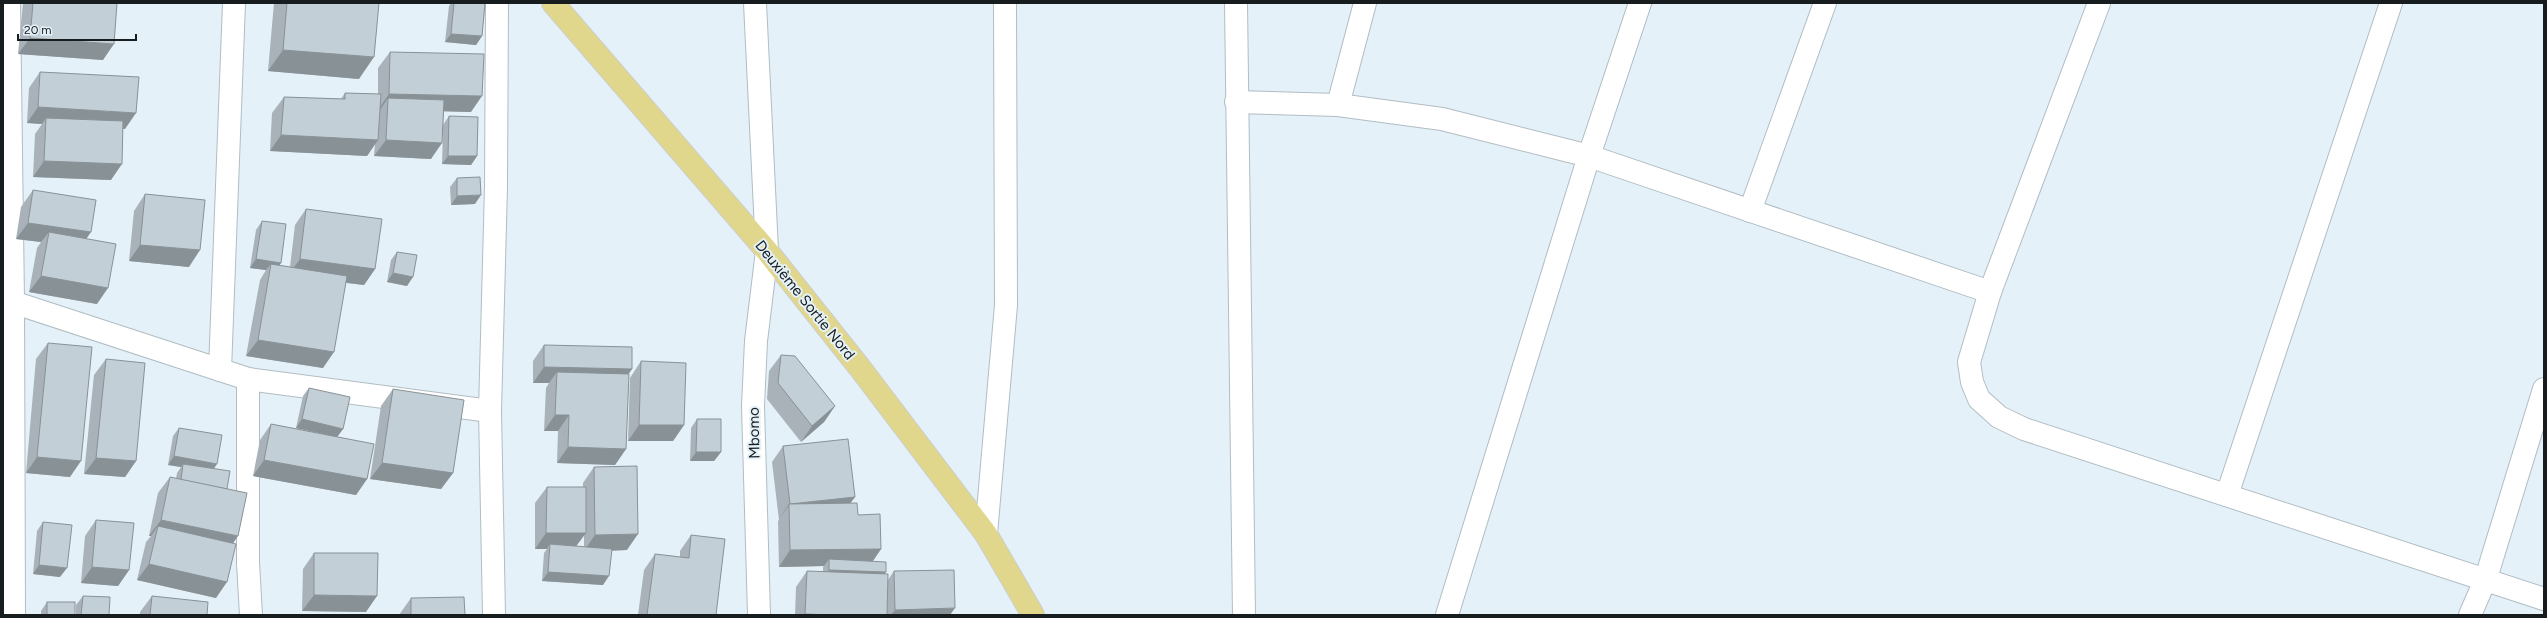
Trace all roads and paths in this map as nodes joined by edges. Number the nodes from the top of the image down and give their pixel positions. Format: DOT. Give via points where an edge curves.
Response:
graph roads {
  1 [pos="9,3"];
  2 [pos="234,3"];
  3 [pos="497,3"];
  4 [pos="553,3"];
  5 [pos="755,3"];
  6 [pos="1005,3"];
  7 [pos="1236,3"];
  8 [pos="1365,3"];
  9 [pos="1640,3"];
  10 [pos="1825,3"];
  11 [pos="2099,3"];
  12 [pos="2390,3"];
  13 [pos="1236,102"];
  14 [pos="1338,105"];
  15 [pos="1589,156"];
  16 [pos="1750,211"];
  17 [pos="767,251"];
  18 [pos="1990,292"];
  19 [pos="8,300"];
  20 [pos="220,370"];
  21 [pos="248,379"];
  22 [pos="2544,389"];
  23 [pos="490,411"];
  24 [pos="2226,495"];
  25 [pos="986,534"];
  26 [pos="2486,578"];
  27 [pos="2544,598"];
  28 [pos="14,615"];
  29 [pos="251,615"];
  30 [pos="494,615"];
  31 [pos="759,615"];
  32 [pos="1033,615"];
  33 [pos="1244,615"];
  34 [pos="1447,615"];
  35 [pos="2470,615"];
  1 -- 19 [label="street"];
  2 -- 20 [label="street"];
  3 -- 23 [label="street" via="496,187"];
  4 -- 17 [label="main road, Deuxième Sortie Nord"];
  5 -- 17 [label="street, Mbomo"];
  6 -- 25 [label="street" via="1006,305"];
  7 -- 13 [label="street"];
  8 -- 14 [label="street"];
  9 -- 15 [label="street"];
  10 -- 16 [label="street"];
  11 -- 18 [label="street"];
  12 -- 24 [label="street"];
  13 -- 14 [label="street"];
  13 -- 33 [label="street"];
  14 -- 15 [label="street" via="1442,119"];
  15 -- 16 [label="street"];
  15 -- 34 [label="street"];
  16 -- 18 [label="street"];
  17 -- 25 [label="main road, Deuxième Sortie Nord"];
  17 -- 31 [label="street, Mbomo" via="756,341 753,406"];
  18 -- 24 [label="street" via="1969,362 1972,382 1979,399 1999,418 2024,429"];
  19 -- 20 [label="street"];
  19 -- 28 [label="street"];
  20 -- 21 [label="street"];
  21 -- 23 [label="street"];
  21 -- 29 [label="street" via="248,562"];
  22 -- 26 [label="street"];
  23 -- 30 [label="street"];
  24 -- 26 [label="street"];
  25 -- 32 [label="main road, Deuxième Sortie Nord"];
  26 -- 27 [label="street"];
  26 -- 35 [label="street"];
}
